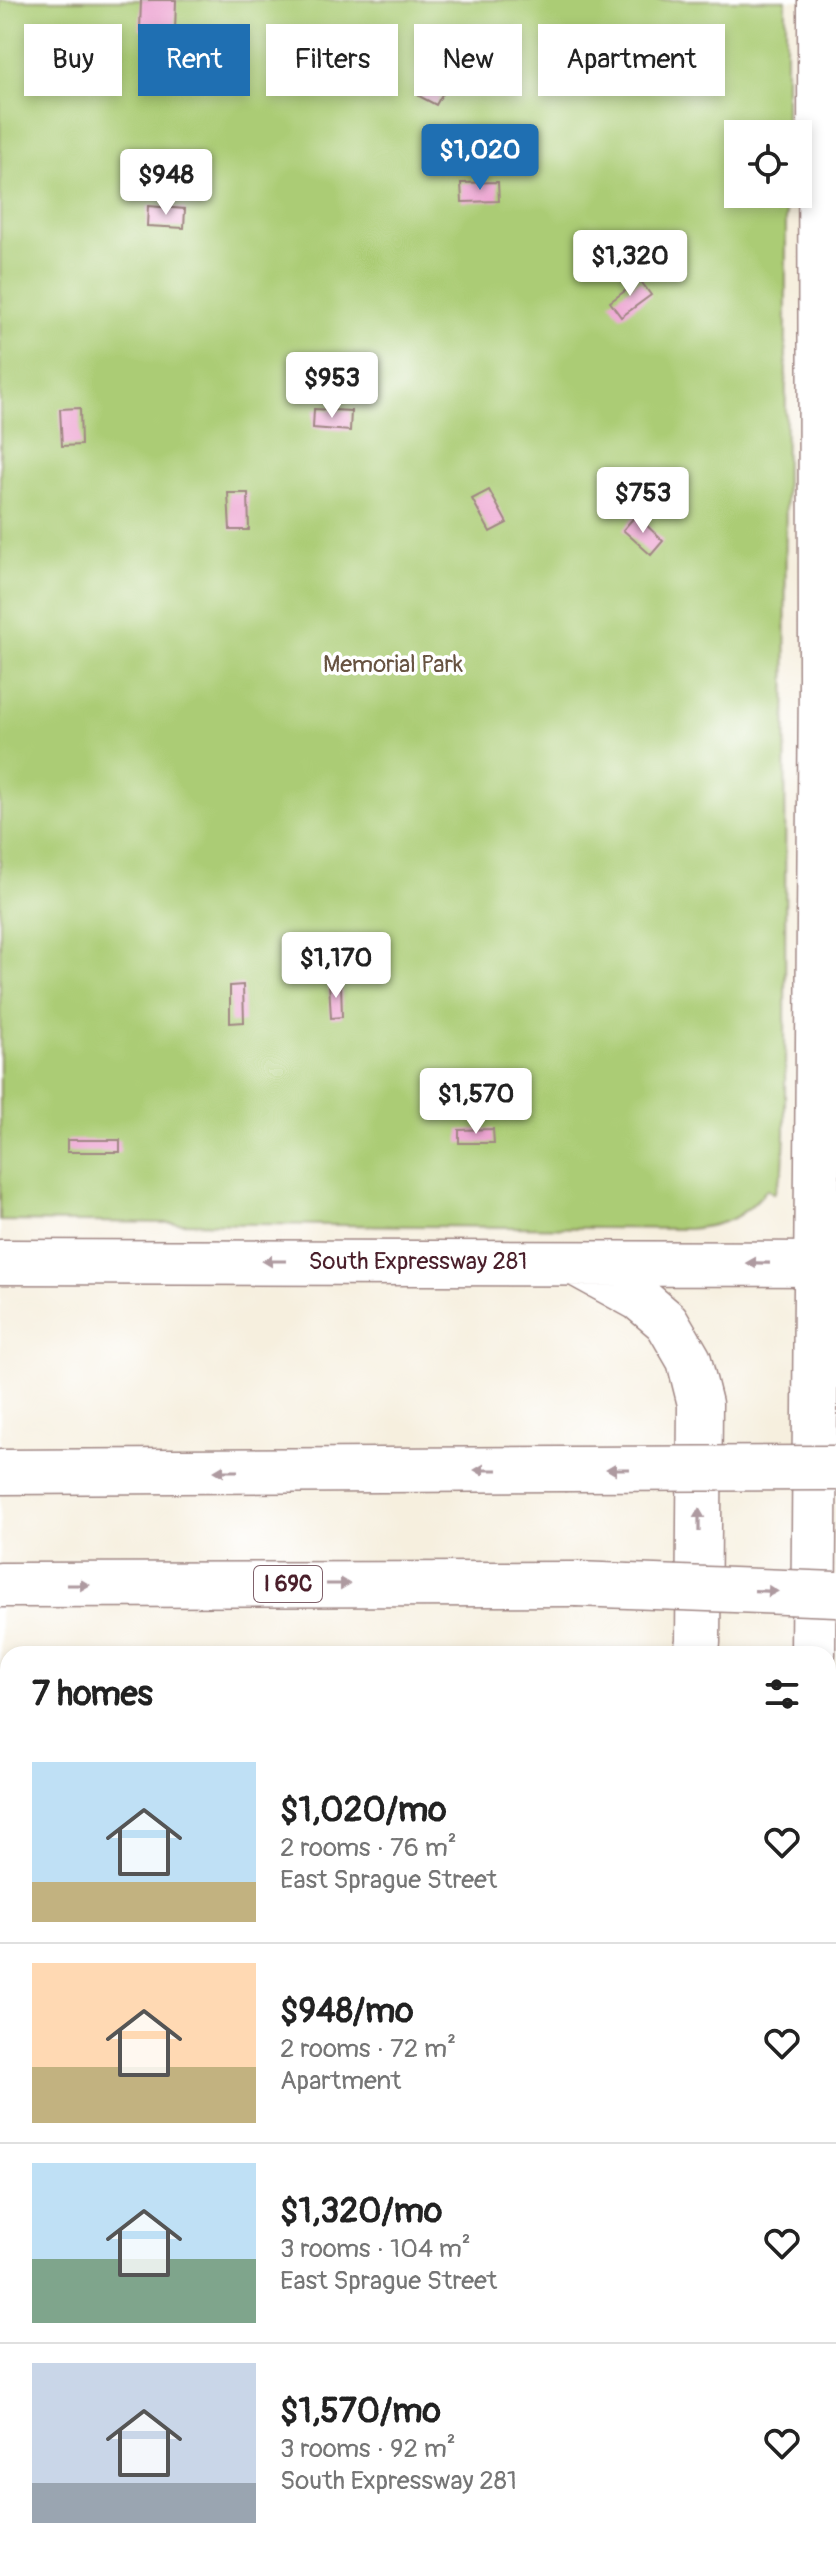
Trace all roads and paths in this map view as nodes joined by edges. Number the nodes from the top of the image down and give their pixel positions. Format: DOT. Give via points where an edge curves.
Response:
graph roads {
  1 [pos="826,24"];
  2 [pos="828,648"];
  3 [pos="572,1261"];
  4 [pos="0,1262"];
  5 [pos="827,1264"];
  6 [pos="836,1468"];
  7 [pos="0,1472"];
  8 [pos="0,1585"];
  9 [pos="836,1594"];
  10 [pos="697,1646"];
  11 [pos="813,1646"];
  1 -- 2 [label="main road"];
  2 -- 5 [label="main road"];
  3 -- 4 [label="main road, South Expressway 281, one-way"];
  5 -- 3 [label="main road, South Expressway 281, one-way"];
  10 -- 3 [label="main road, one-way" via="700,1404 689,1360 667,1322 640,1299"];
  5 -- 11 [label="main road"];
  6 -- 7 [label="main road, one-way, bridge"];
  8 -- 9 [label="main road, I 69C, one-way, bridge" via="576,1584"];
}
